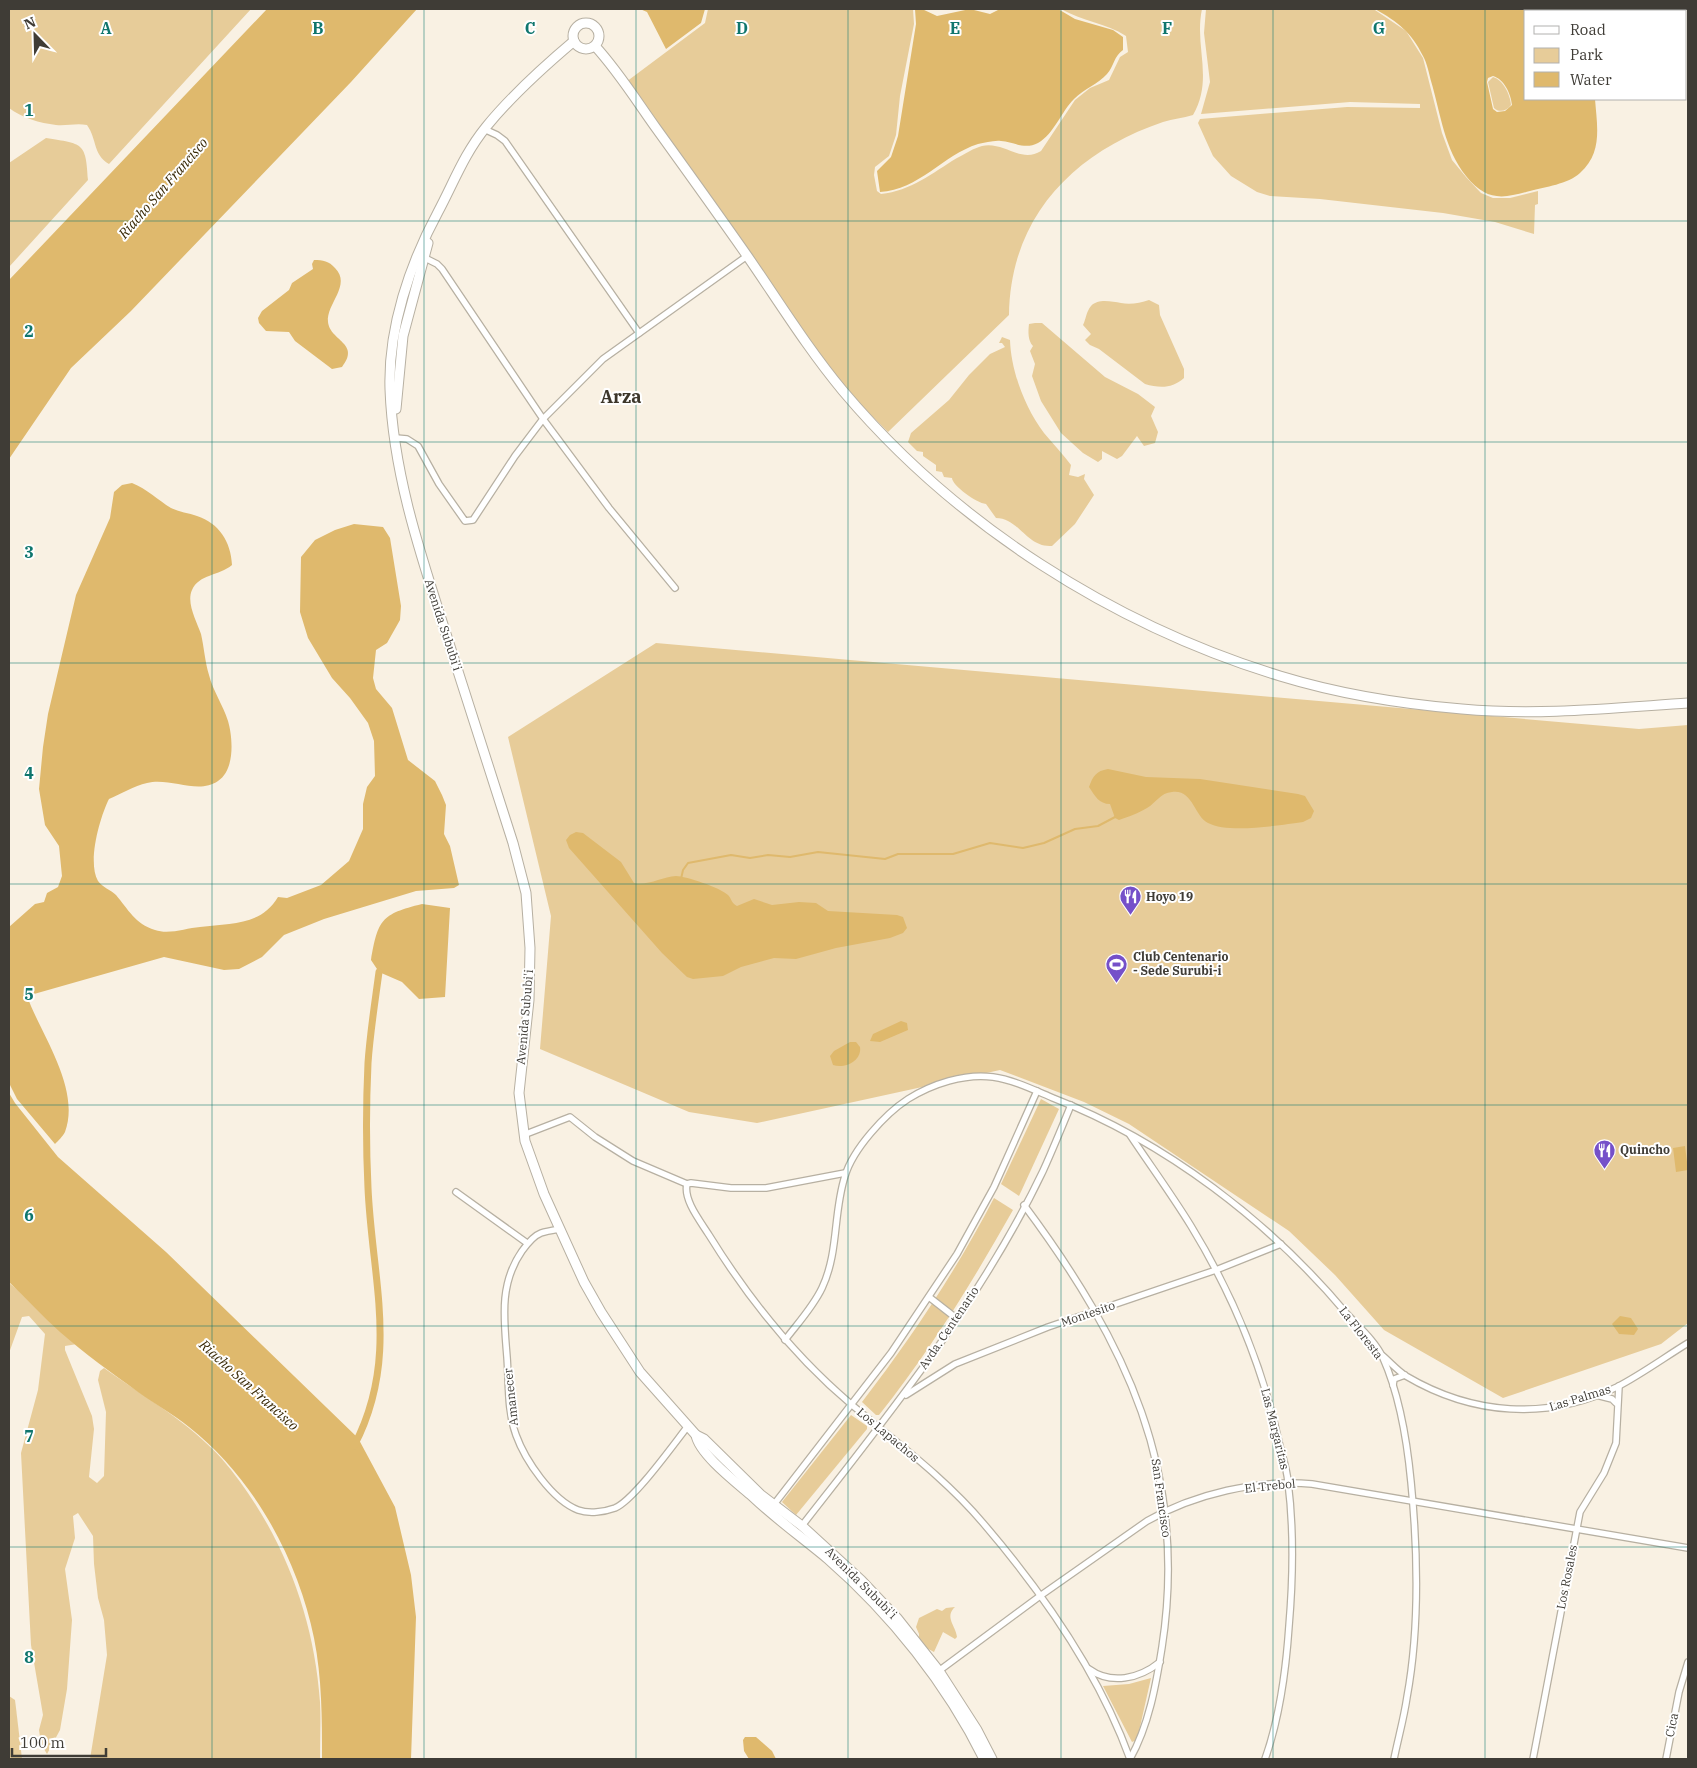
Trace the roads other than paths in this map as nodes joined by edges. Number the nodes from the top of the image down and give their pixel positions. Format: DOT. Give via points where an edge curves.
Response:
graph roads {
  1 [pos="574,41"];
  2 [pos="595,46"];
  3 [pos="484,129"];
  4 [pos="420,255"];
  5 [pos="747,256"];
  6 [pos="639,333"];
  7 [pos="544,419"];
  8 [pos="396,438"];
  9 [pos="675,588"];
  10 [pos="1688,703"];
  11 [pos="1037,1091"];
  12 [pos="1071,1104"];
  13 [pos="1128,1132"];
  14 [pos="525,1141"];
  15 [pos="845,1173"];
  16 [pos="687,1184"];
  17 [pos="456,1192"];
  18 [pos="1024,1205"];
  19 [pos="560,1229"];
  20 [pos="527,1243"];
  21 [pos="1281,1244"];
  22 [pos="1216,1270"];
  23 [pos="930,1297"];
  24 [pos="1096,1311"];
  25 [pos="956,1318"];
  26 [pos="785,1340"];
  27 [pos="1688,1343"];
  28 [pos="1383,1356"];
  29 [pos="1405,1375"];
  30 [pos="1393,1385"];
  31 [pos="1618,1386"];
  32 [pos="1598,1395"];
  33 [pos="901,1398"];
  34 [pos="1616,1403"];
  35 [pos="851,1404"];
  36 [pos="688,1426"];
  37 [pos="880,1427"];
  38 [pos="1288,1482"];
  39 [pos="1413,1501"];
  40 [pos="771,1508"];
  41 [pos="1164,1511"];
  42 [pos="1576,1528"];
  43 [pos="799,1530"];
  44 [pos="1688,1548"];
  45 [pos="1040,1596"];
  46 [pos="1160,1662"];
  47 [pos="1688,1662"];
  48 [pos="1086,1667"];
  49 [pos="1687,1672"];
  50 [pos="936,1673"];
  51 [pos="984,1759"];
  52 [pos="992,1759"];
  53 [pos="1130,1759"];
  54 [pos="1265,1759"];
  55 [pos="1394,1759"];
  56 [pos="1533,1759"];
  57 [pos="1666,1759"];
  1 -- 2 [label="street" via="583,48"];
  1 -- 2 [label="street" via="575,29 589,23 596,27 599,35"];
  1 -- 3 [label="street, Avenida Sububi'i" via="532,76"];
  2 -- 5 [label="street"];
  3 -- 4 [label="street, Avenida Sububi'i" via="452,180"];
  3 -- 6 [label="street" via="505,141"];
  4 -- 7 [label="street" via="442,269"];
  4 -- 8 [label="street, Avenida Sububi'i" via="403,296 396,334 390,386"];
  5 -- 6 [label="street"];
  5 -- 10 [label="street" via="844,392 938,489 1053,571 1156,628 1279,676 1413,703 1464,709 1552,711"];
  6 -- 7 [label="street" via="603,359"];
  7 -- 8 [label="street" via="470,522 465,521 439,484 418,446 407,439"];
  7 -- 9 [label="street" via="609,508"];
  8 -- 14 [label="street, Avenida Sububi'i" via="408,512 526,893 529,1000 519,1093"];
  11 -- 12 [label="street, La Floresta"];
  11 -- 15 [label="street, La Floresta" via="988,1076 934,1086 892,1110 872,1130"];
  11 -- 23 [label="street" via="992,1192"];
  12 -- 13 [label="street, La Floresta"];
  12 -- 18 [label="street, Avda. Centenario" via="1043,1171"];
  13 -- 21 [label="street, La Floresta" via="1217,1191"];
  13 -- 22 [label="street, Las Margaritas" via="1191,1226"];
  14 -- 16 [label="street" via="526,1134 570,1117 595,1138 633,1160"];
  14 -- 19 [label="street, Avenida Sububi'i"];
  15 -- 16 [label="street" via="766,1188"];
  15 -- 26 [label="street" via="834,1245 822,1288"];
  16 -- 26 [label="street, Los Lapachos" via="691,1203 734,1274"];
  17 -- 20 [label="street"];
  18 -- 24 [label="street, San Francisco"];
  18 -- 25 [label="street, Avda. Centenario"];
  19 -- 20 [label="street, Amanecer" via="540,1233"];
  19 -- 36 [label="street, Avenida Sububi'i" via="584,1282 620,1344"];
  20 -- 36 [label="street, Amanecer" via="507,1281 503,1302 510,1412 515,1434 529,1464 560,1497 578,1510 599,1512 616,1507 631,1495"];
  21 -- 22 [label="street, Montesito"];
  21 -- 28 [label="street, La Floresta" via="1310,1272"];
  22 -- 24 [label="street, Montesito"];
  22 -- 38 [label="street, Las Margaritas" via="1257,1361 1275,1421"];
  23 -- 25 [label="street"];
  23 -- 35 [label="street"];
  24 -- 33 [label="street, Montesito" via="955,1364"];
  24 -- 41 [label="street, San Francisco" via="1143,1414 1160,1478"];
  25 -- 33 [label="street, Avda. Centenario"];
  26 -- 35 [label="street, Los Lapachos"];
  27 -- 31 [label="street, Las Palmas"];
  28 -- 29 [label="street, Las Palmas"];
  28 -- 30 [label="street, La Floresta"];
  29 -- 30 [label="street" via="1394,1379"];
  29 -- 32 [label="street, Las Palmas" via="1460,1402 1485,1408 1537,1410 1560,1407"];
  30 -- 39 [label="street, La Floresta" via="1408,1456"];
  31 -- 32 [label="street, Las Palmas"];
  31 -- 34 [label="street, Los Rosales"];
  32 -- 34 [label="street"];
  33 -- 37 [label="street, Avda. Centenario"];
  34 -- 42 [label="street, Los Rosales" via="1616,1443 1604,1473 1580,1512"];
  35 -- 37 [label="street, Los Lapachos"];
  35 -- 40 [label="street"];
  36 -- 40 [label="street, Avenida Sububi'i" via="697,1443 716,1463"];
  37 -- 43 [label="street, Avda. Centenario"];
  37 -- 45 [label="street, Los Lapachos" via="926,1466 984,1524"];
  38 -- 39 [label="street, El Trebol"];
  38 -- 41 [label="street, El Trebol" via="1224,1492"];
  38 -- 54 [label="street, Las Margaritas" via="1293,1571 1290,1616 1277,1716"];
  39 -- 42 [label="street, El Trebol"];
  39 -- 55 [label="street, La Floresta" via="1417,1594 1408,1696"];
  40 -- 43 [label="street, Avenida Sububi'i"];
  41 -- 45 [label="street, El Trebol"];
  41 -- 46 [label="street, San Francisco" via="1168,1583"];
  42 -- 44 [label="street, El Trebol"];
  42 -- 56 [label="street, Los Rosales"];
  43 -- 50 [label="street, Avenida Sububi'i" via="870,1600"];
  45 -- 48 [label="street, Los Lapachos"];
  45 -- 50 [label="street, El Trebol"];
  46 -- 48 [label="street" via="1147,1673 1116,1678 1104,1678"];
  46 -- 53 [label="street, San Francisco" via="1140,1742"];
  47 -- 49 [label="street, Cica"];
  48 -- 53 [label="street, Los Lapachos" via="1119,1729"];
  49 -- 57 [label="street, Cica" via="1679,1692"];
  50 -- 51 [label="street, Avenida Sububi'i"];
  50 -- 52 [label="street, Avenida Sububi'i"];
}
